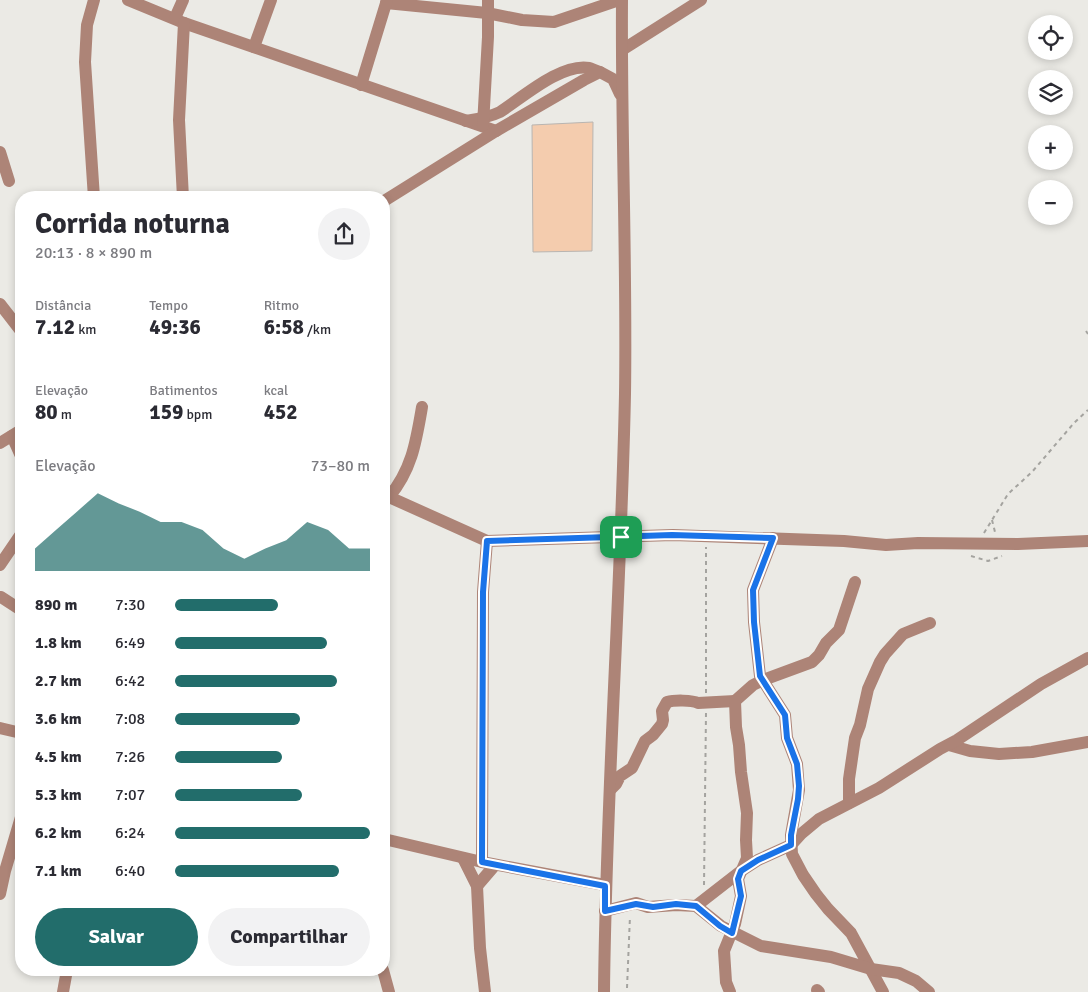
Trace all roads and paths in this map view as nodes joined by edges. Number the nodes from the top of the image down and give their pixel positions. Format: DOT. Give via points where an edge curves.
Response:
graph roads {
  1 [pos="94,0"];
  2 [pos="128,0"];
  3 [pos="183,0"];
  4 [pos="271,0"];
  5 [pos="488,0"];
  6 [pos="621,0"];
  7 [pos="701,0"];
  8 [pos="386,2"];
  9 [pos="488,13"];
  10 [pos="179,21"];
  11 [pos="254,47"];
  12 [pos="622,50"];
  13 [pos="600,72"];
  14 [pos="361,85"];
  15 [pos="623,101"];
  16 [pos="483,123"];
  17 [pos="496,131"];
  18 [pos="0,152"];
  19 [pos="9,181"];
  20 [pos="94,191"];
  21 [pos="183,191"];
  22 [pos="390,197"];
  23 [pos="0,304"];
  24 [pos="15,323"];
  25 [pos="422,407"];
  26 [pos="1088,410"];
  27 [pos="15,434"];
  28 [pos="0,443"];
  29 [pos="390,494"];
  30 [pos="390,500"];
  31 [pos="992,520"];
  32 [pos="706,536"];
  33 [pos="621,537"];
  34 [pos="773,538"];
  35 [pos="487,541"];
  36 [pos="1088,541"];
  37 [pos="15,543"];
  38 [pos="0,565"];
  39 [pos="855,582"];
  40 [pos="0,596"];
  41 [pos="15,606"];
  42 [pos="930,622"];
  43 [pos="1088,658"];
  44 [pos="762,680"];
  45 [pos="706,693"];
  46 [pos="735,701"];
  47 [pos="706,712"];
  48 [pos="0,728"];
  49 [pos="15,732"];
  50 [pos="1088,742"];
  51 [pos="949,745"];
  52 [pos="610,790"];
  53 [pos="849,803"];
  54 [pos="15,837"];
  55 [pos="390,840"];
  56 [pos="791,845"];
  57 [pos="463,858"];
  58 [pos="482,862"];
  59 [pos="495,865"];
  60 [pos="2,871"];
  61 [pos="741,871"];
  62 [pos="478,886"];
  63 [pos="605,886"];
  64 [pos="0,894"];
  65 [pos="700,903"];
  66 [pos="631,904"];
  67 [pos="605,911"];
  68 [pos="732,933"];
  69 [pos="871,970"];
  70 [pos="66,976"];
  71 [pos="385,976"];
  72 [pos="627,988"];
  73 [pos="63,992"];
  74 [pos="389,992"];
  75 [pos="485,992"];
  76 [pos="604,992"];
  77 [pos="730,992"];
  78 [pos="884,992"];
  79 [pos="929,992"];
  1 -- 20 [label="street" via="87,25 85,62"];
  2 -- 10 [label="street"];
  3 -- 10 [label="street"];
  4 -- 11 [label="street"];
  5 -- 9 [label="street"];
  6 -- 9 [label="street" via="554,22"];
  6 -- 12 [label="street"];
  7 -- 12 [label="street"];
  8 -- 9 [label="street"];
  8 -- 14 [label="street"];
  9 -- 16 [label="street"];
  10 -- 11 [label="street"];
  10 -- 21 [label="street"];
  11 -- 14 [label="street"];
  12 -- 15 [label="street"];
  13 -- 15 [label="street" via="613,79"];
  13 -- 16 [label="street" via="588,68 569,70 544,82"];
  13 -- 17 [label="street"];
  14 -- 16 [label="street" via="465,122"];
  15 -- 33 [label="street" via="625,392"];
  16 -- 17 [label="street"];
  17 -- 22 [label="street"];
  18 -- 19 [label="street"];
  23 -- 24 [label="street"];
  25 -- 29 [label="street" via="412,460"];
  26 -- 31 [label="path" via="1008,494"];
  27 -- 28 [label="street"];
  30 -- 35 [label="street"];
  32 -- 33 [label="street"];
  32 -- 34 [label="street"];
  32 -- 45 [label="path"];
  33 -- 35 [label="street"];
  33 -- 52 [label="street"];
  34 -- 36 [label="street" via="886,545"];
  34 -- 44 [label="street" via="753,590 758,667"];
  35 -- 58 [label="street" via="483,592"];
  37 -- 38 [label="street"];
  39 -- 44 [label="street" via="839,630 819,655 812,662"];
  40 -- 41 [label="street"];
  42 -- 53 [label="street" via="904,634 880,662 868,689 855,738"];
  43 -- 51 [label="street"];
  44 -- 46 [label="street"];
  44 -- 56 [label="street" via="785,715 787,738 797,764 799,786"];
  46 -- 52 [label="street" via="667,702 662,710 662,724 645,741 632,768 620,776"];
  46 -- 61 [label="street" via="747,813 748,858"];
  47 -- 65 [label="path"];
  48 -- 49 [label="street"];
  50 -- 51 [label="street" via="999,754"];
  51 -- 53 [label="street" via="880,788"];
  52 -- 63 [label="street"];
  53 -- 56 [label="street" via="815,822"];
  54 -- 60 [label="street"];
  55 -- 57 [label="street"];
  56 -- 61 [label="street"];
  56 -- 69 [label="street" via="803,875 851,933"];
  57 -- 58 [label="street"];
  57 -- 62 [label="street"];
  58 -- 59 [label="street"];
  59 -- 62 [label="street"];
  59 -- 63 [label="street"];
  60 -- 64 [label="street"];
  61 -- 65 [label="street"];
  61 -- 68 [label="street" via="738,879 741,896"];
  62 -- 75 [label="street"];
  63 -- 67 [label="street"];
  65 -- 66 [label="street" via="653,907"];
  65 -- 68 [label="street" via="720,926"];
  66 -- 67 [label="street"];
  66 -- 72 [label="path"];
  67 -- 76 [label="street"];
  68 -- 69 [label="street" via="770,949 836,958"];
  68 -- 77 [label="street" via="724,955"];
  69 -- 78 [label="street"];
  69 -- 79 [label="street" via="899,973"];
  70 -- 73 [label="street"];
  71 -- 74 [label="street"];
}
